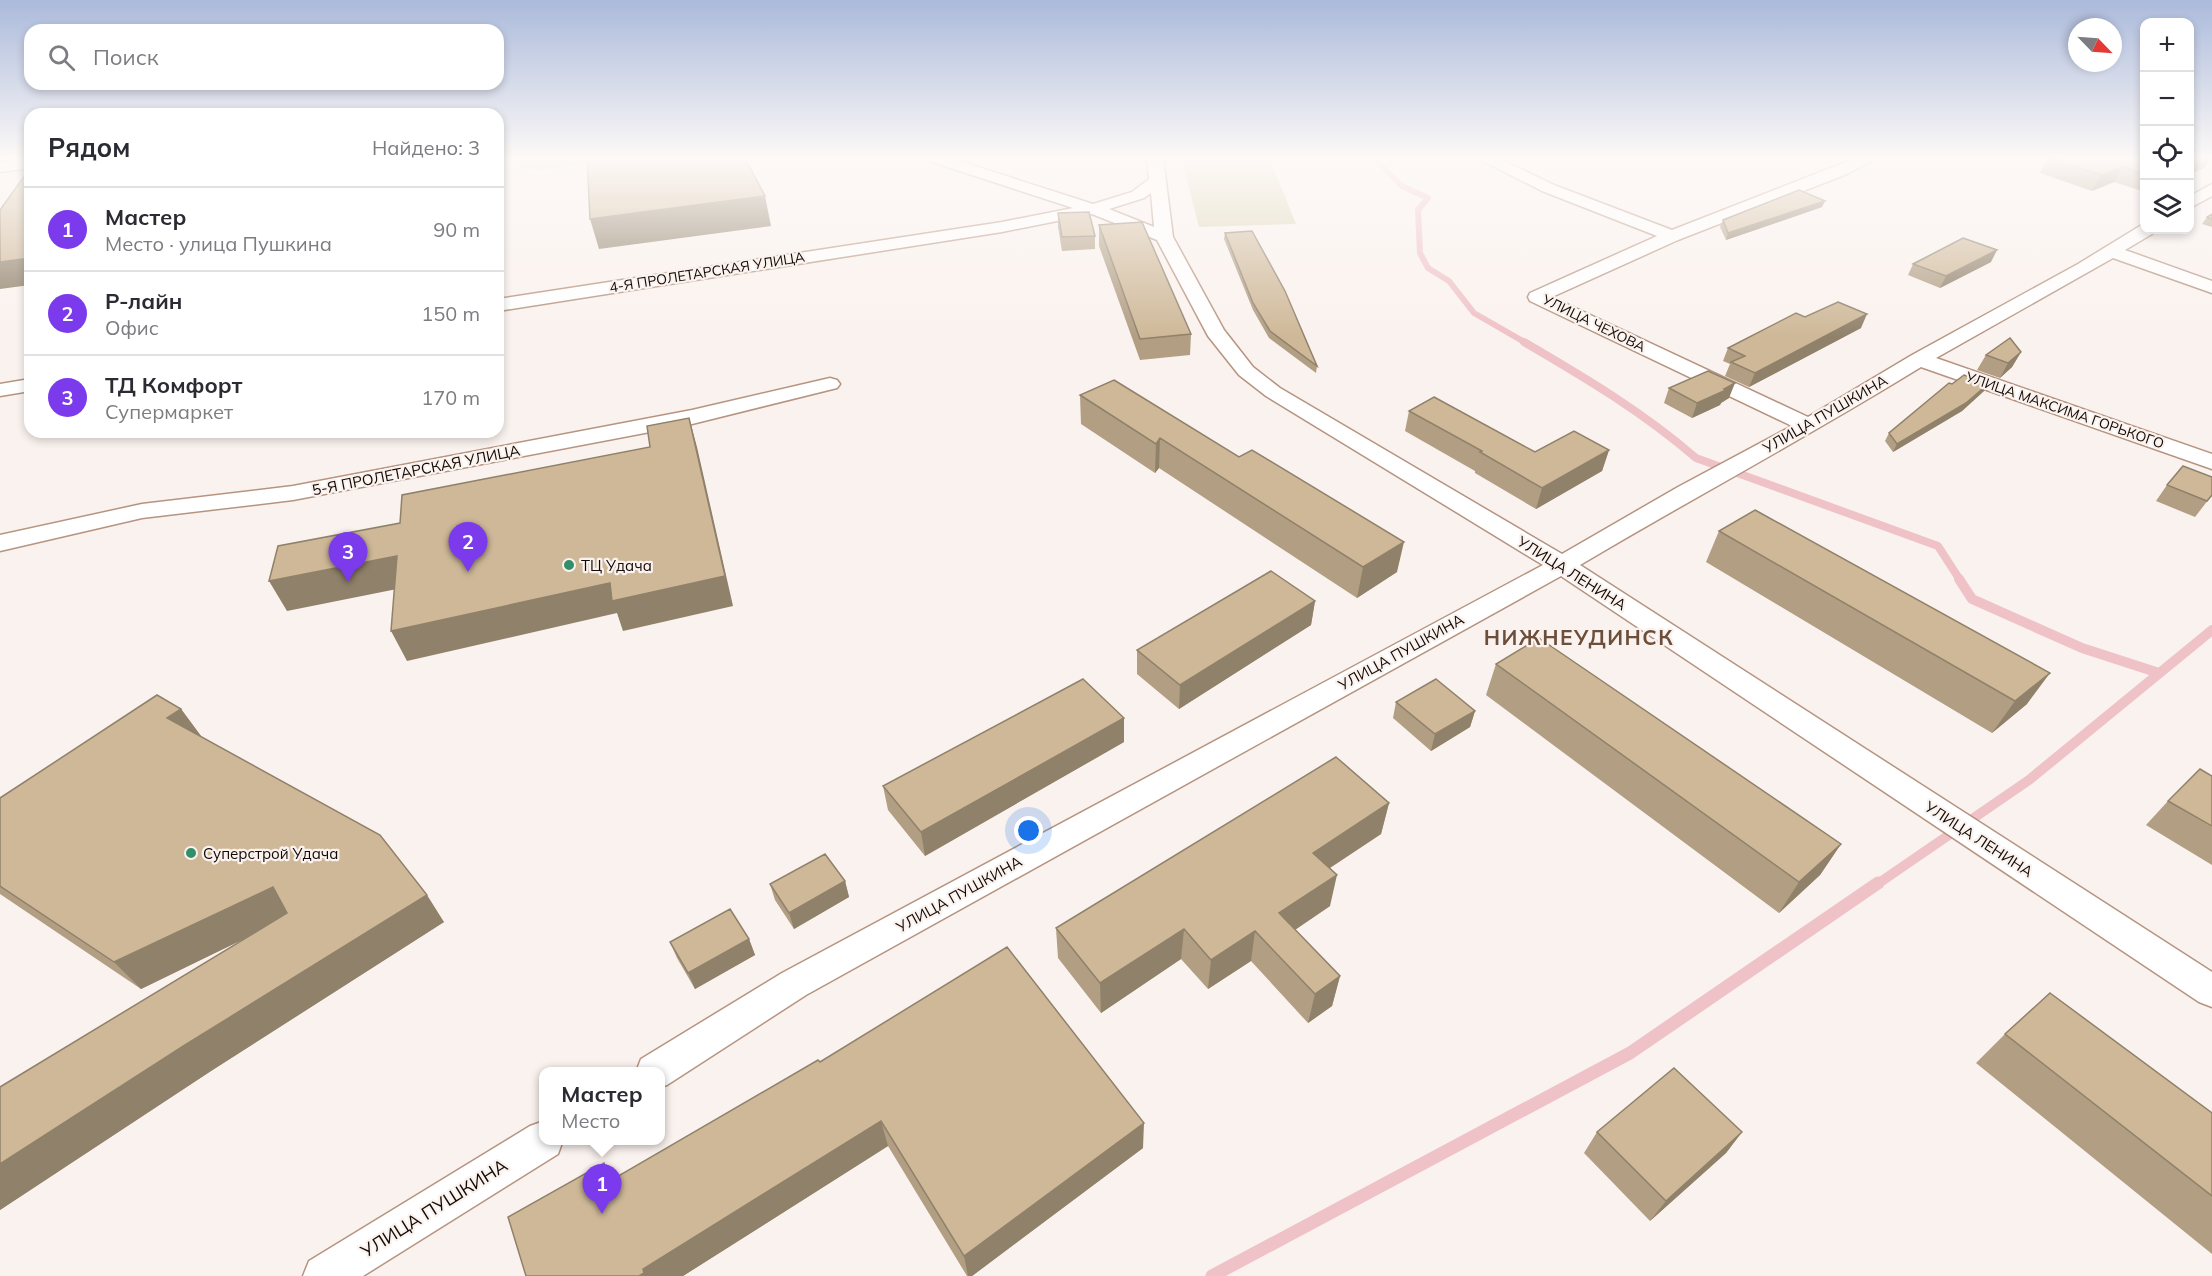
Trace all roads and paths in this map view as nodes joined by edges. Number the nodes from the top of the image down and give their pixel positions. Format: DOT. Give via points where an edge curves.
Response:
graph roads {
  1 [pos="1050,218"];
  2 [pos="1115,218"];
  3 [pos="1162,218"];
  4 [pos="1624,218"];
  5 [pos="1720,218"];
  6 [pos="2140,234"];
  7 [pos="1672,236"];
  8 [pos="1164,237"];
  9 [pos="2111,251"];
  10 [pos="2212,288"];
  11 [pos="504,304"];
  12 [pos="1919,359"];
  13 [pos="830,384"];
  14 [pos="24,386"];
  15 [pos="0,390"];
  16 [pos="1809,426"];
  17 [pos="490,438"];
  18 [pos="489,456"];
  19 [pos="2212,462"];
  20 [pos="0,543"];
  21 [pos="1562,565"];
  22 [pos="2212,991"];
  23 [pos="660,1067"];
  24 [pos="539,1142"];
  25 [pos="324,1276"];
  1 -- 11 [label="street, 4-Я ПРОЛЕТАРСКАЯ УЛИЦА"];
  2 -- 8 [label="street"];
  3 -- 8 [label="street, УЛИЦА ЛЕНИНА"];
  4 -- 7 [label="street"];
  5 -- 7 [label="street, УЛИЦА ЧЕХОВА"];
  6 -- 9 [label="street, УЛИЦА ПУШКИНА"];
  7 -- 16 [label="street, УЛИЦА ЧЕХОВА" via="1537,297"];
  8 -- 21 [label="street, УЛИЦА ЛЕНИНА" via="1215,332 1246,371 1273,392"];
  9 -- 10 [label="street"];
  9 -- 12 [label="street, УЛИЦА ПУШКИНА"];
  12 -- 16 [label="street, УЛИЦА ПУШКИНА"];
  12 -- 19 [label="street, УЛИЦА МАКСИМА ГОРЬКОГО"];
  13 -- 18 [label="street, 5-Я ПРОЛЕТАРСКАЯ УЛИЦА" via="692,417"];
  14 -- 15 [label="street"];
  16 -- 21 [label="street, УЛИЦА ПУШКИНА"];
  17 -- 18 [label="street"];
  18 -- 20 [label="street, 5-Я ПРОЛЕТАРСКАЯ УЛИЦА" via="293,493 142,511"];
  21 -- 22 [label="street, УЛИЦА ЛЕНИНА"];
  21 -- 23 [label="street, УЛИЦА ПУШКИНА" via="794,984"];
  24 -- 25 [label="street, УЛИЦА ПУШКИНА"];
}
